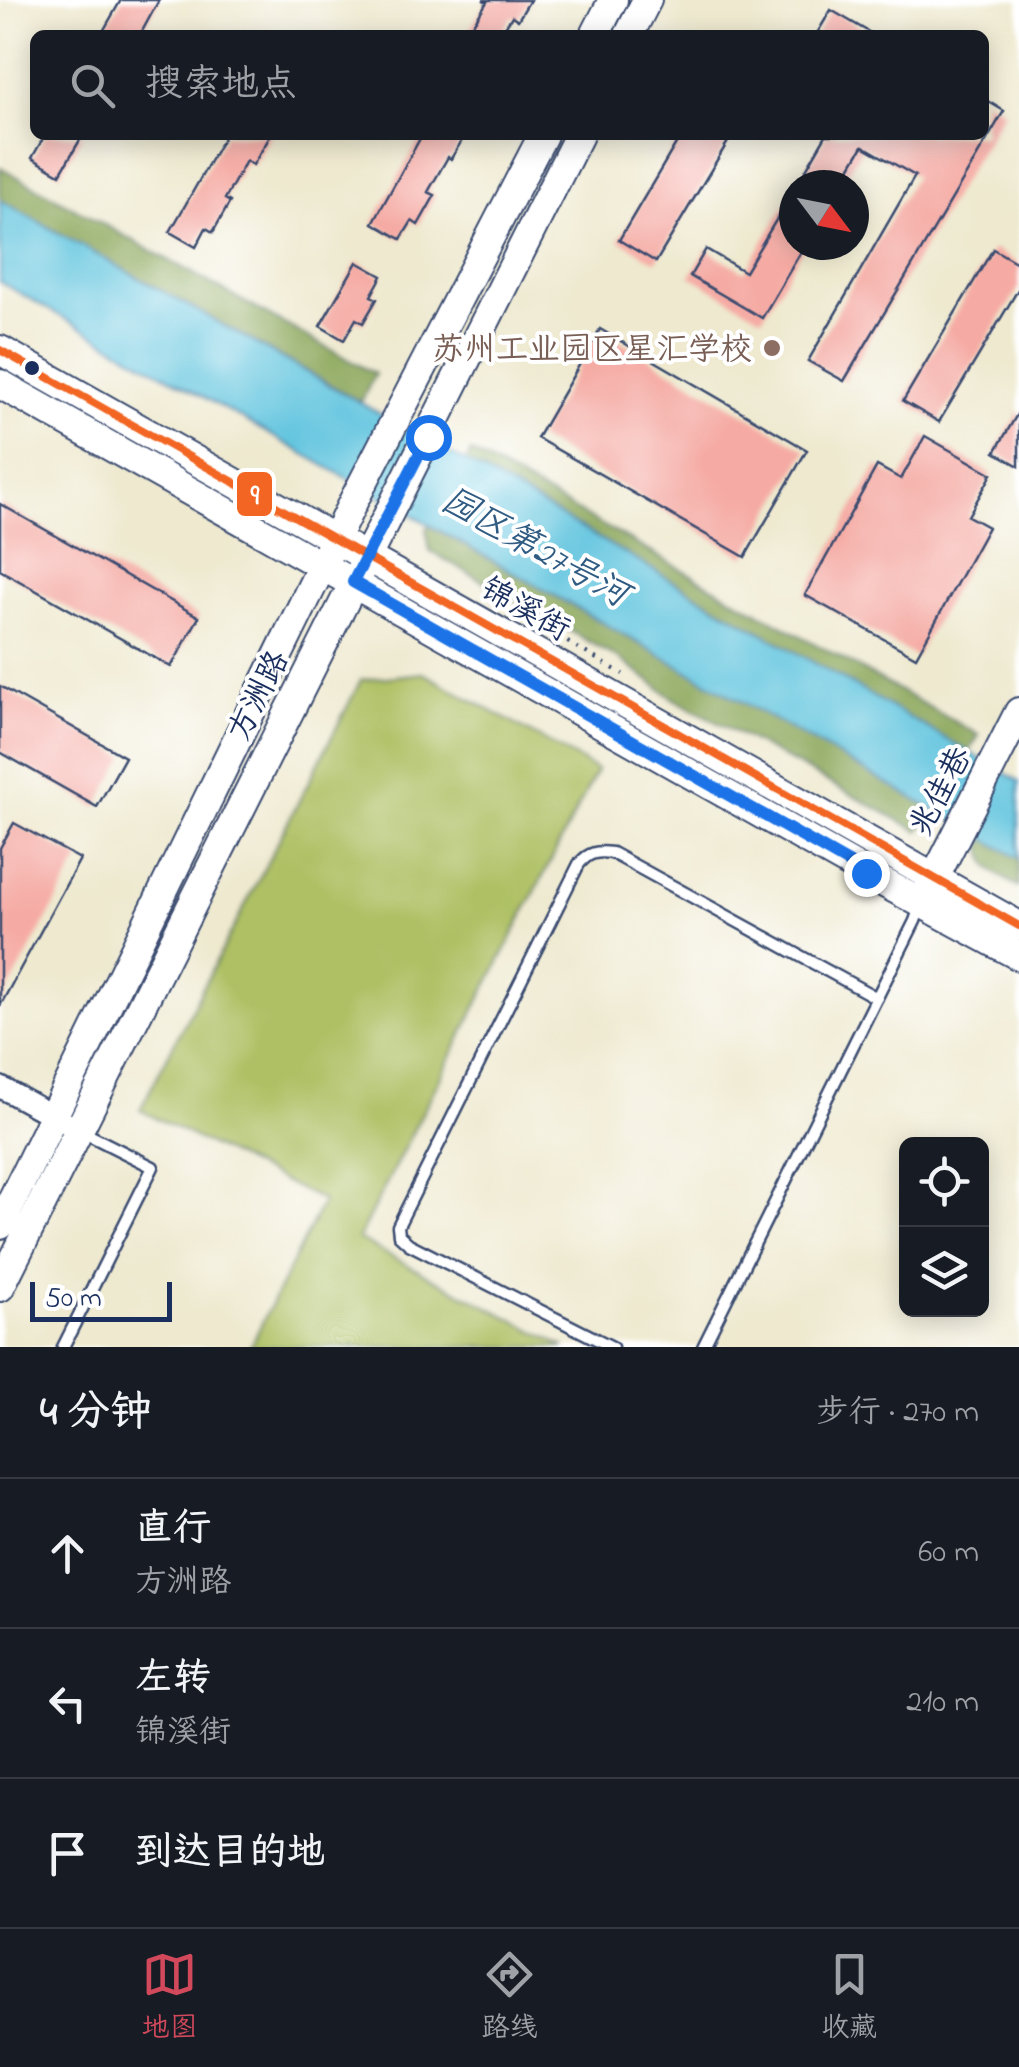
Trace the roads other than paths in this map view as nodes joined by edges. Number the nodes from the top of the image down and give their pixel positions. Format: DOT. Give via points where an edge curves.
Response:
graph roads {
  1 [pos="613,0"];
  2 [pos="647,0"];
  3 [pos="598,30"];
  4 [pos="632,30"];
  5 [pos="540,140"];
  6 [pos="576,140"];
  7 [pos="0,350"];
  8 [pos="0,384"];
  9 [pos="336,539"];
  10 [pos="323,565"];
  11 [pos="360,570"];
  12 [pos="1019,712"];
  13 [pos="928,890"];
  14 [pos="1019,926"];
  15 [pos="1019,956"];
  16 [pos="876,998"];
  17 [pos="0,1087"];
  18 [pos="66,1124"];
  19 [pos="0,1226"];
  20 [pos="0,1287"];
  21 [pos="63,1347"];
  22 [pos="612,1347"];
  23 [pos="704,1347"];
  1 -- 3 [label="main road"];
  2 -- 4 [label="main road"];
  5 -- 9 [label="main road, 方洲路"];
  6 -- 11 [label="main road, 方洲路"];
  7 -- 9 [label="main road, 锦溪街"];
  8 -- 10 [label="main road, 锦溪街"];
  9 -- 10 [label="main road, 方洲路"];
  9 -- 11 [label="main road, 锦溪街"];
  10 -- 11 [label="main road, 锦溪街"];
  10 -- 18 [label="main road, 方洲路"];
  11 -- 13 [label="main road, 锦溪街"];
  11 -- 18 [label="main road, 方洲路"];
  12 -- 13 [label="main road, 兆佳巷"];
  13 -- 14 [label="main road, 锦溪街"];
  13 -- 15 [label="main road, 锦溪街"];
  13 -- 16 [label="lane"];
  16 -- 22 [label="lane" via="612,853 597,851 579,864 398,1226 409,1244"];
  16 -- 23 [label="lane"];
  17 -- 18 [label="street"];
  18 -- 19 [label="main road, 方洲路"];
  18 -- 20 [label="main road, 方洲路"];
  18 -- 21 [label="lane" via="153,1167"];
}
